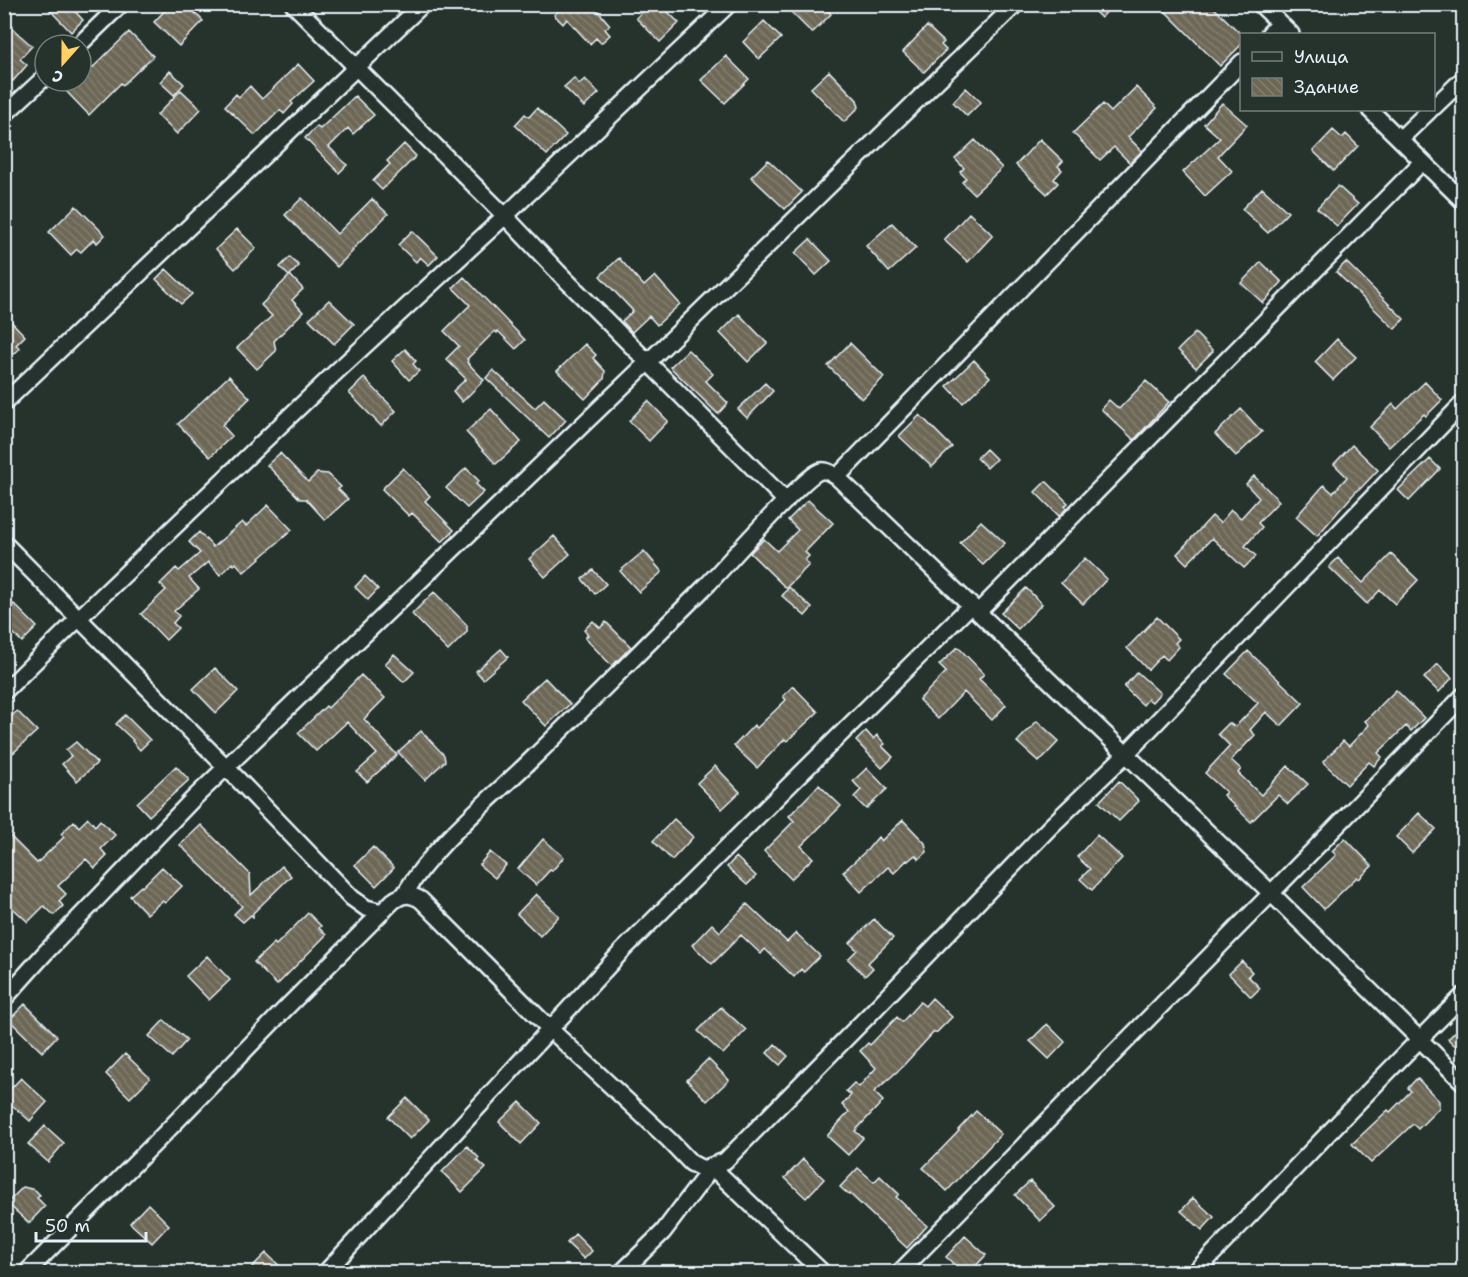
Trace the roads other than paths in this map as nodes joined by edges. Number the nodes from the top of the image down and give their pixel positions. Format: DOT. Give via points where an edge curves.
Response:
graph roads {
  1 [pos="121,4"];
  2 [pos="293,4"];
  3 [pos="423,4"];
  4 [pos="729,4"];
  5 [pos="1016,4"];
  6 [pos="1260,4"];
  7 [pos="1274,29"];
  8 [pos="91,33"];
  9 [pos="1240,64"];
  10 [pos="356,68"];
  11 [pos="1464,78"];
  12 [pos="33,88"];
  13 [pos="1435,105"];
  14 [pos="1371,111"];
  15 [pos="1429,111"];
  16 [pos="4,115"];
  17 [pos="1400,139"];
  18 [pos="1422,162"];
  19 [pos="1464,202"];
  20 [pos="505,216"];
  21 [pos="648,362"];
  22 [pos="1464,402"];
  23 [pos="4,403"];
  24 [pos="837,477"];
  25 [pos="786,501"];
  26 [pos="4,543"];
  27 [pos="974,609"];
  28 [pos="79,618"];
  29 [pos="4,692"];
  30 [pos="1464,695"];
  31 [pos="1126,754"];
  32 [pos="226,767"];
  33 [pos="1272,894"];
  34 [pos="404,895"];
  35 [pos="382,912"];
  36 [pos="1464,995"];
  37 [pos="4,999"];
  38 [pos="550,1029"];
  39 [pos="1419,1039"];
  40 [pos="1464,1083"];
  41 [pos="712,1167"];
  42 [pos="27,1272"];
  43 [pos="326,1272"];
  44 [pos="622,1272"];
  45 [pos="822,1272"];
  46 [pos="900,1272"];
  47 [pos="1195,1272"];
  1 -- 8 [label="street"];
  2 -- 10 [label="street"];
  3 -- 10 [label="street"];
  4 -- 20 [label="street"];
  5 -- 21 [label="street"];
  6 -- 7 [label="street"];
  9 -- 24 [label="street"];
  10 -- 20 [label="street"];
  10 -- 23 [label="street"];
  11 -- 13 [label="street"];
  12 -- 16 [label="street"];
  14 -- 17 [label="street"];
  15 -- 17 [label="street"];
  17 -- 18 [label="street"];
  18 -- 19 [label="street"];
  18 -- 27 [label="street"];
  20 -- 21 [label="street"];
  20 -- 28 [label="street"];
  21 -- 25 [label="street"];
  21 -- 32 [label="street"];
  22 -- 31 [label="street"];
  24 -- 25 [label="street" via="820,471"];
  24 -- 27 [label="street"];
  25 -- 34 [label="street" via="603,691 452,836"];
  26 -- 28 [label="street"];
  27 -- 31 [label="street"];
  27 -- 38 [label="street" via="622,950"];
  28 -- 29 [label="street"];
  28 -- 32 [label="street"];
  30 -- 33 [label="street"];
  31 -- 33 [label="street"];
  31 -- 41 [label="street" via="725,1161"];
  32 -- 35 [label="street" via="352,898 366,908"];
  32 -- 37 [label="street"];
  33 -- 39 [label="street"];
  33 -- 46 [label="street"];
  34 -- 35 [label="street"];
  34 -- 38 [label="street" via="422,900"];
  35 -- 42 [label="street"];
  36 -- 39 [label="street"];
  38 -- 41 [label="street" via="691,1163 703,1169"];
  38 -- 43 [label="street"];
  39 -- 40 [label="street"];
  39 -- 47 [label="street"];
  41 -- 44 [label="street" via="663,1233"];
  41 -- 45 [label="street"];
}
